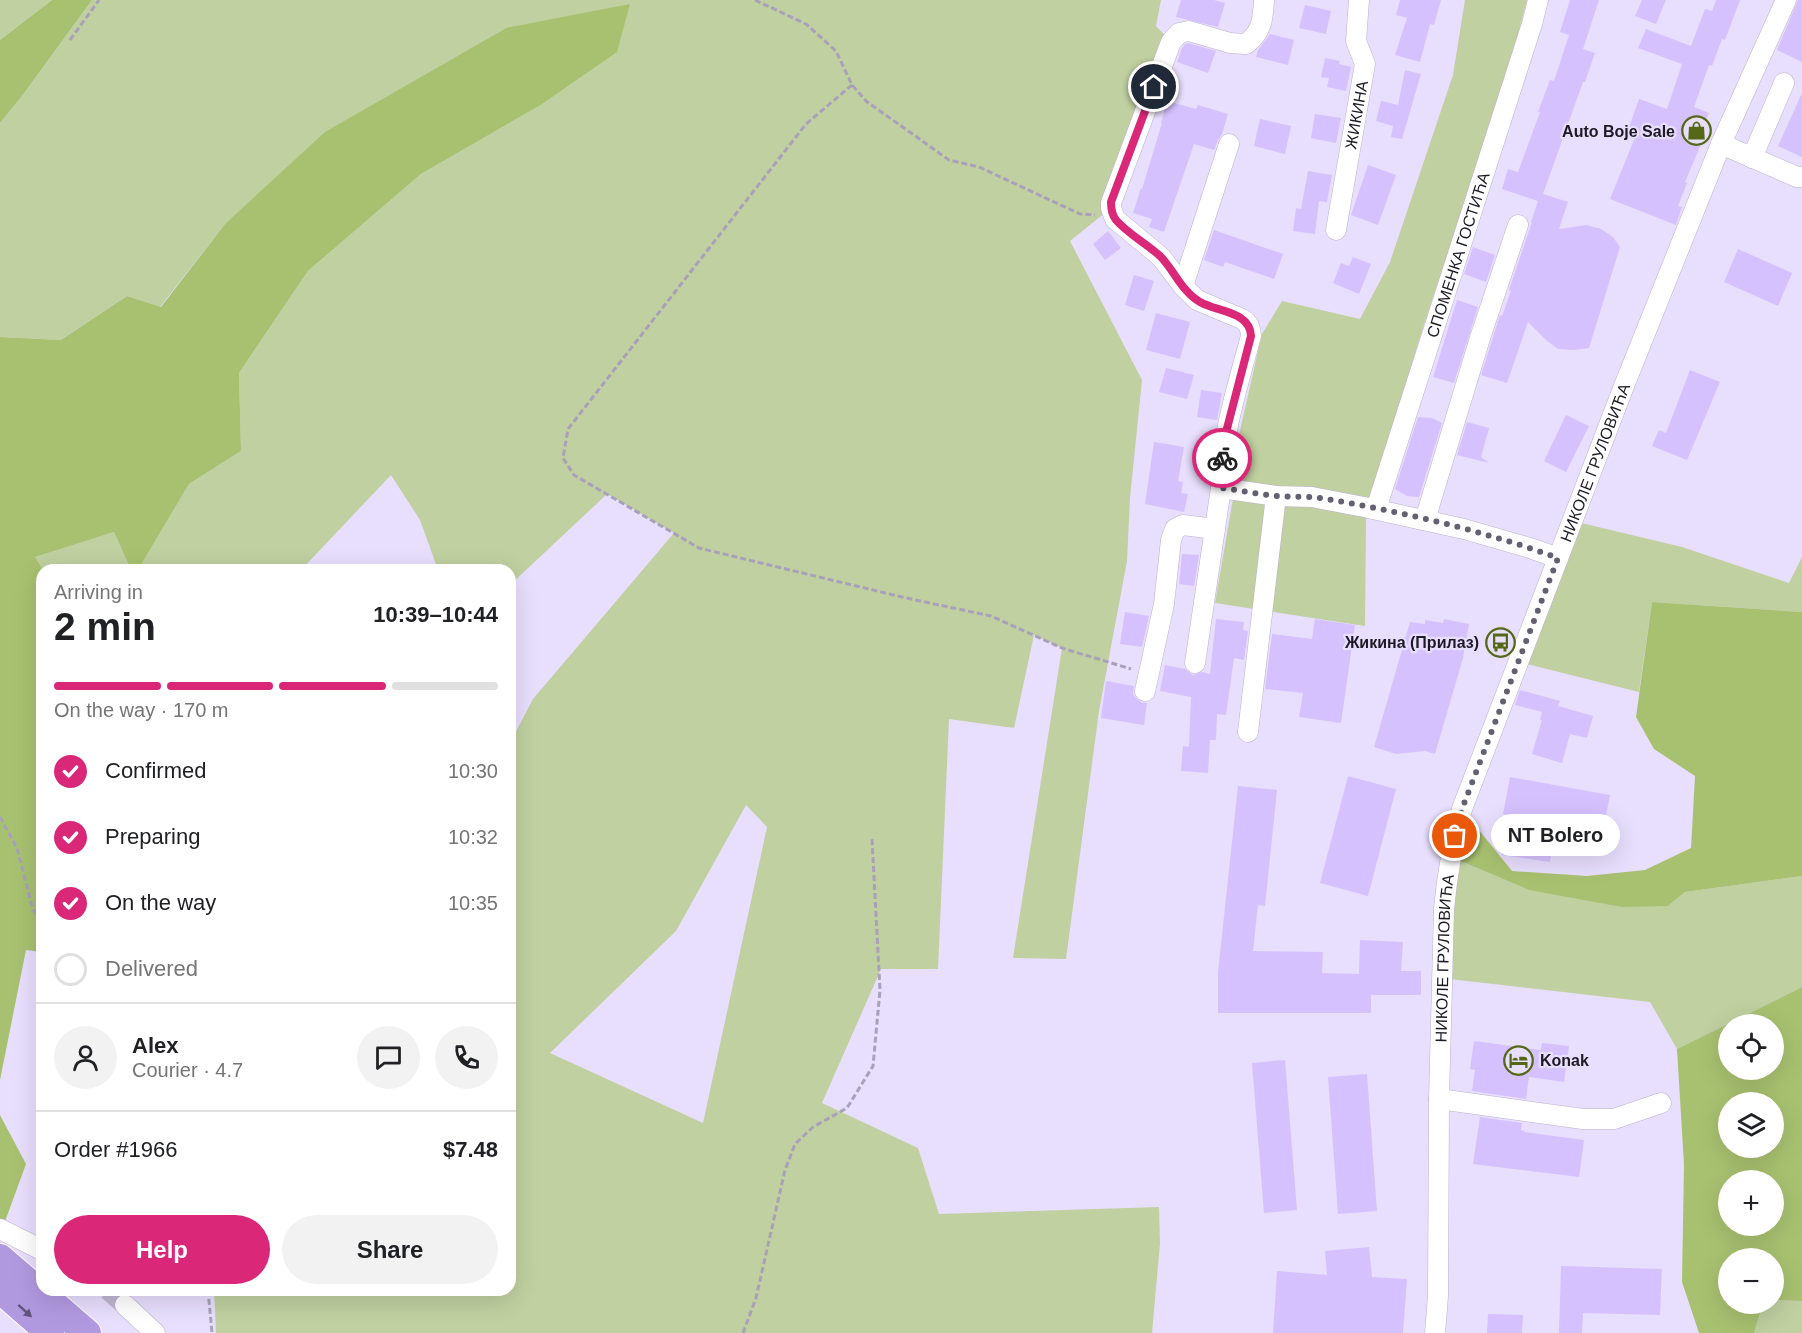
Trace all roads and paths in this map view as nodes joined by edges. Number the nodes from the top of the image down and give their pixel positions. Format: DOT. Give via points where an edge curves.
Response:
graph roads {
  1 [pos="99,0"];
  2 [pos="755,0"];
  3 [pos="1264,0"];
  4 [pos="1359,0"];
  5 [pos="1538,0"];
  6 [pos="1786,0"];
  7 [pos="70,40"];
  8 [pos="1784,83"];
  9 [pos="852,85"];
  10 [pos="1229,144"];
  11 [pos="1721,144"];
  12 [pos="1752,158"];
  13 [pos="1802,177"];
  14 [pos="1111,208"];
  15 [pos="1518,225"];
  16 [pos="1336,230"];
  17 [pos="1183,286"];
  18 [pos="1221,488"];
  19 [pos="1276,496"];
  20 [pos="1376,509"];
  21 [pos="1425,520"];
  22 [pos="1215,529"];
  23 [pos="1558,558"];
  24 [pos="1195,663"];
  25 [pos="1147,682"];
  26 [pos="1248,732"];
  27 [pos="0,817"];
  28 [pos="872,839"];
  29 [pos="36,913"];
  30 [pos="1439,1098"];
  31 [pos="1661,1103"];
  32 [pos="0,1229"];
  33 [pos="36,1247"];
  34 [pos="0,1258"];
  35 [pos="0,1288"];
  36 [pos="36,1289"];
  37 [pos="44,1296"];
  38 [pos="209,1296"];
  39 [pos="125,1305"];
  40 [pos="50,1333"];
  41 [pos="87,1333"];
  42 [pos="155,1333"];
  43 [pos="212,1333"];
  44 [pos="743,1333"];
  45 [pos="1434,1333"];
  1 -- 7 [label="path"];
  2 -- 9 [label="path" via="806,24 836,51"];
  3 -- 14 [label="street" via="1262,23 1246,44 1189,31 1174,36"];
  4 -- 16 [label="street, ЖИКИНА" via="1356,41 1365,64"];
  5 -- 20 [label="street, СПОМЕНКА ГОСТИЋА"];
  6 -- 11 [label="street, НИКОЛЕ ГРУЛОВИЋА"];
  8 -- 12 [label="street"];
  9 -- 14 [label="path" via="866,101 949,160 979,167 1080,214 1094,216"];
  9 -- 25 [label="path" via="806,124 568,429 563,458 574,475 699,548 991,616"];
  10 -- 17 [label="street"];
  11 -- 12 [label="street"];
  11 -- 23 [label="street, НИКОЛЕ ГРУЛОВИЋА"];
  12 -- 13 [label="street"];
  14 -- 17 [label="street" via="1115,219 1161,257"];
  15 -- 21 [label="street"];
  17 -- 18 [label="street" via="1200,302 1242,319 1251,330 1224,440"];
  18 -- 19 [label="street"];
  18 -- 22 [label="street"];
  19 -- 20 [label="street" via="1312,497"];
  19 -- 26 [label="street"];
  20 -- 21 [label="street"];
  21 -- 23 [label="street"];
  22 -- 24 [label="street"];
  22 -- 25 [label="street" via="1183,525 1175,529"];
  23 -- 30 [label="street, НИКОЛЕ ГРУЛОВИЋА" via="1455,836 1444,909"];
  27 -- 29 [label="path" via="17,848"];
  28 -- 44 [label="path" via="880,990 873,1066 847,1108 813,1127 795,1144 785,1170 756,1298"];
  30 -- 31 [label="street" via="1583,1119 1614,1119"];
  30 -- 45 [label="street, НИКОЛЕ ГРУЛОВИЋА" via="1438,1296"];
  32 -- 33 [label="street"];
  34 -- 36 [label="highway"];
  35 -- 40 [label="highway, one-way"];
  37 -- 41 [label="highway"];
  38 -- 43 [label="path"];
  39 -- 42 [label="street"];
}
